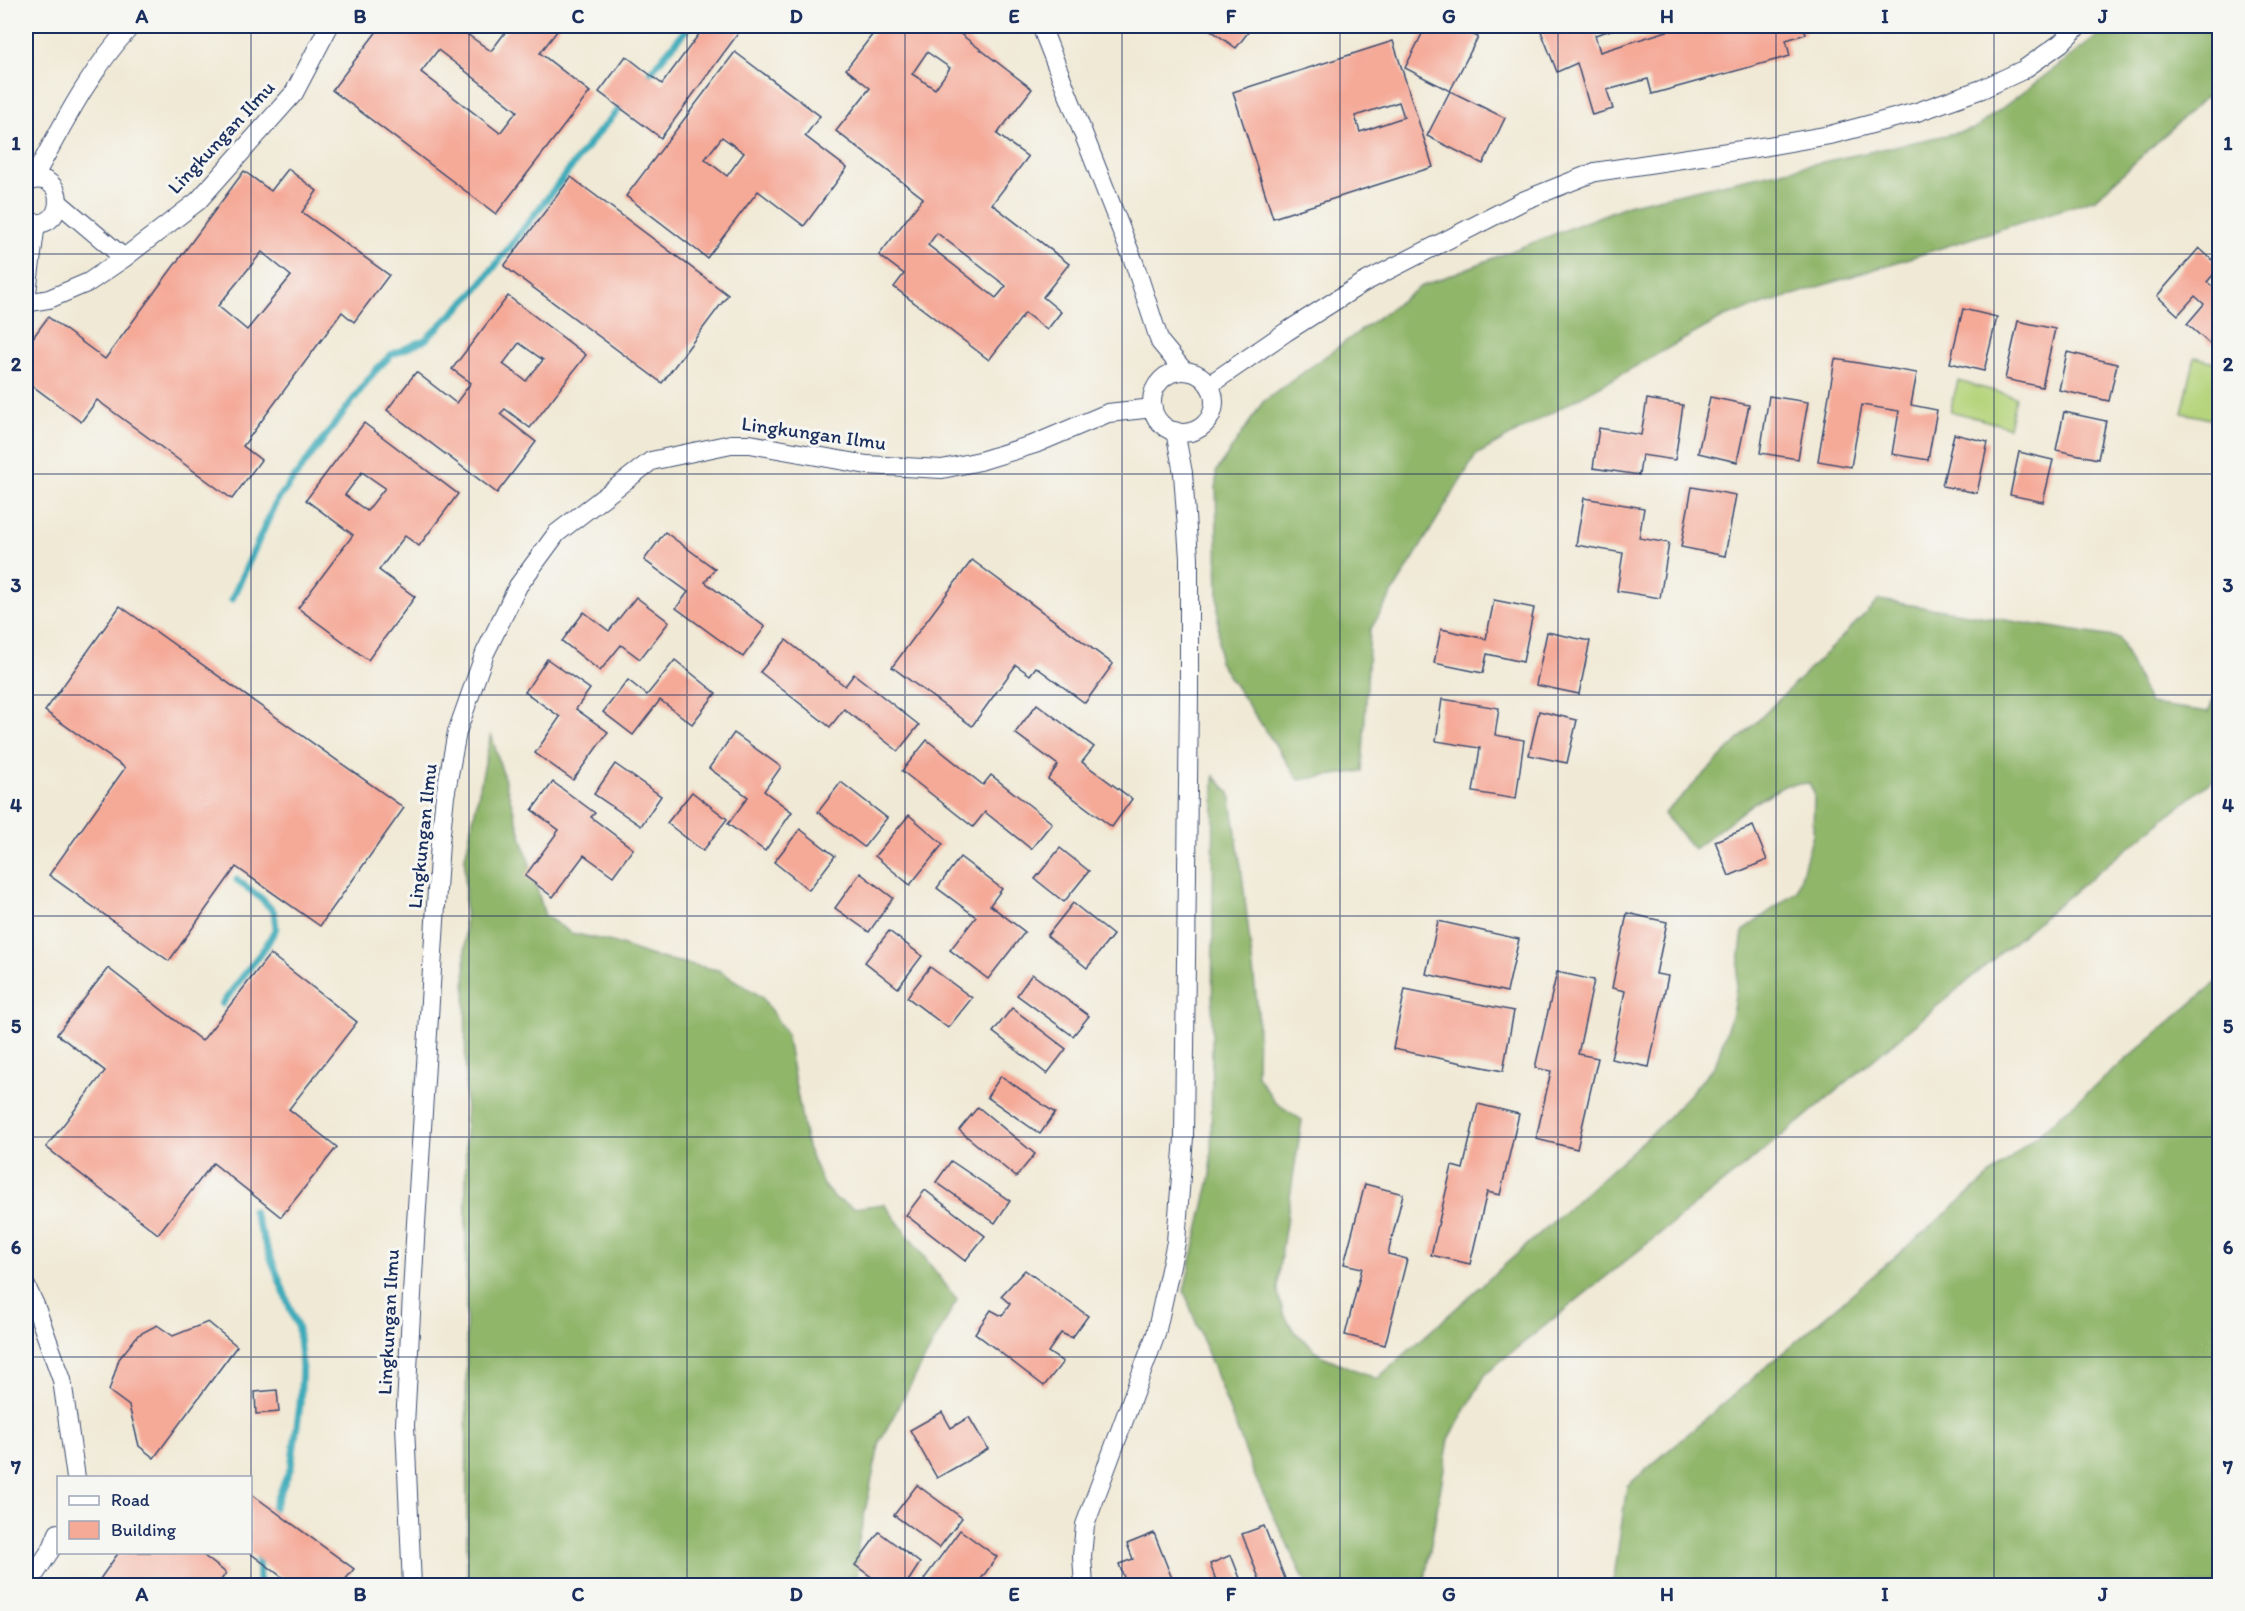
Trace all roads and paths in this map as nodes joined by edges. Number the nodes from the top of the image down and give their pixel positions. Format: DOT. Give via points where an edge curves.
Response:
graph roads {
  1 [pos="130,26"];
  2 [pos="329,26"];
  3 [pos="1041,26"];
  4 [pos="2078,26"];
  5 [pos="29,180"];
  6 [pos="59,203"];
  7 [pos="31,222"];
  8 [pos="124,258"];
  9 [pos="26,302"];
  10 [pos="1184,371"];
  11 [pos="1209,385"];
  12 [pos="1153,408"];
  13 [pos="1174,431"];
  14 [pos="26,1286"];
  15 [pos="76,1476"];
  16 [pos="57,1536"];
  17 [pos="27,1586"];
  18 [pos="412,1586"];
  19 [pos="1084,1586"];
  1 -- 5 [label="street" via="115,43"];
  2 -- 8 [label="street, Lingkungan Ilmu" via="294,93 198,201"];
  3 -- 10 [label="street" via="1135,265 1160,342"];
  4 -- 11 [label="street" via="2061,44 2023,70 1917,112 1830,135 1595,172 1545,192 1363,284"];
  5 -- 6 [label="street" via="51,184"];
  6 -- 7 [label="street" via="49,220"];
  6 -- 8 [label="street"];
  7 -- 9 [label="street"];
  8 -- 9 [label="street, Lingkungan Ilmu" via="89,282 49,299"];
  10 -- 11 [label="street" via="1201,377"];
  10 -- 12 [label="street" via="1159,382 1154,390"];
  11 -- 13 [label="street" via="1214,405 1211,416 1195,430"];
  12 -- 13 [label="street" via="1160,423"];
  12 -- 18 [label="street, Lingkungan Ilmu" via="1108,413 1035,444 942,469 867,465 741,444 651,461 557,533 518,586 485,653 458,732 445,796 405,1425"];
  13 -- 19 [label="street" via="1183,473 1189,558 1190,682 1184,1126 1176,1242 1156,1334 1085,1525"];
  14 -- 15 [label="street" via="62,1380"];
  16 -- 17 [label="street"];
}
